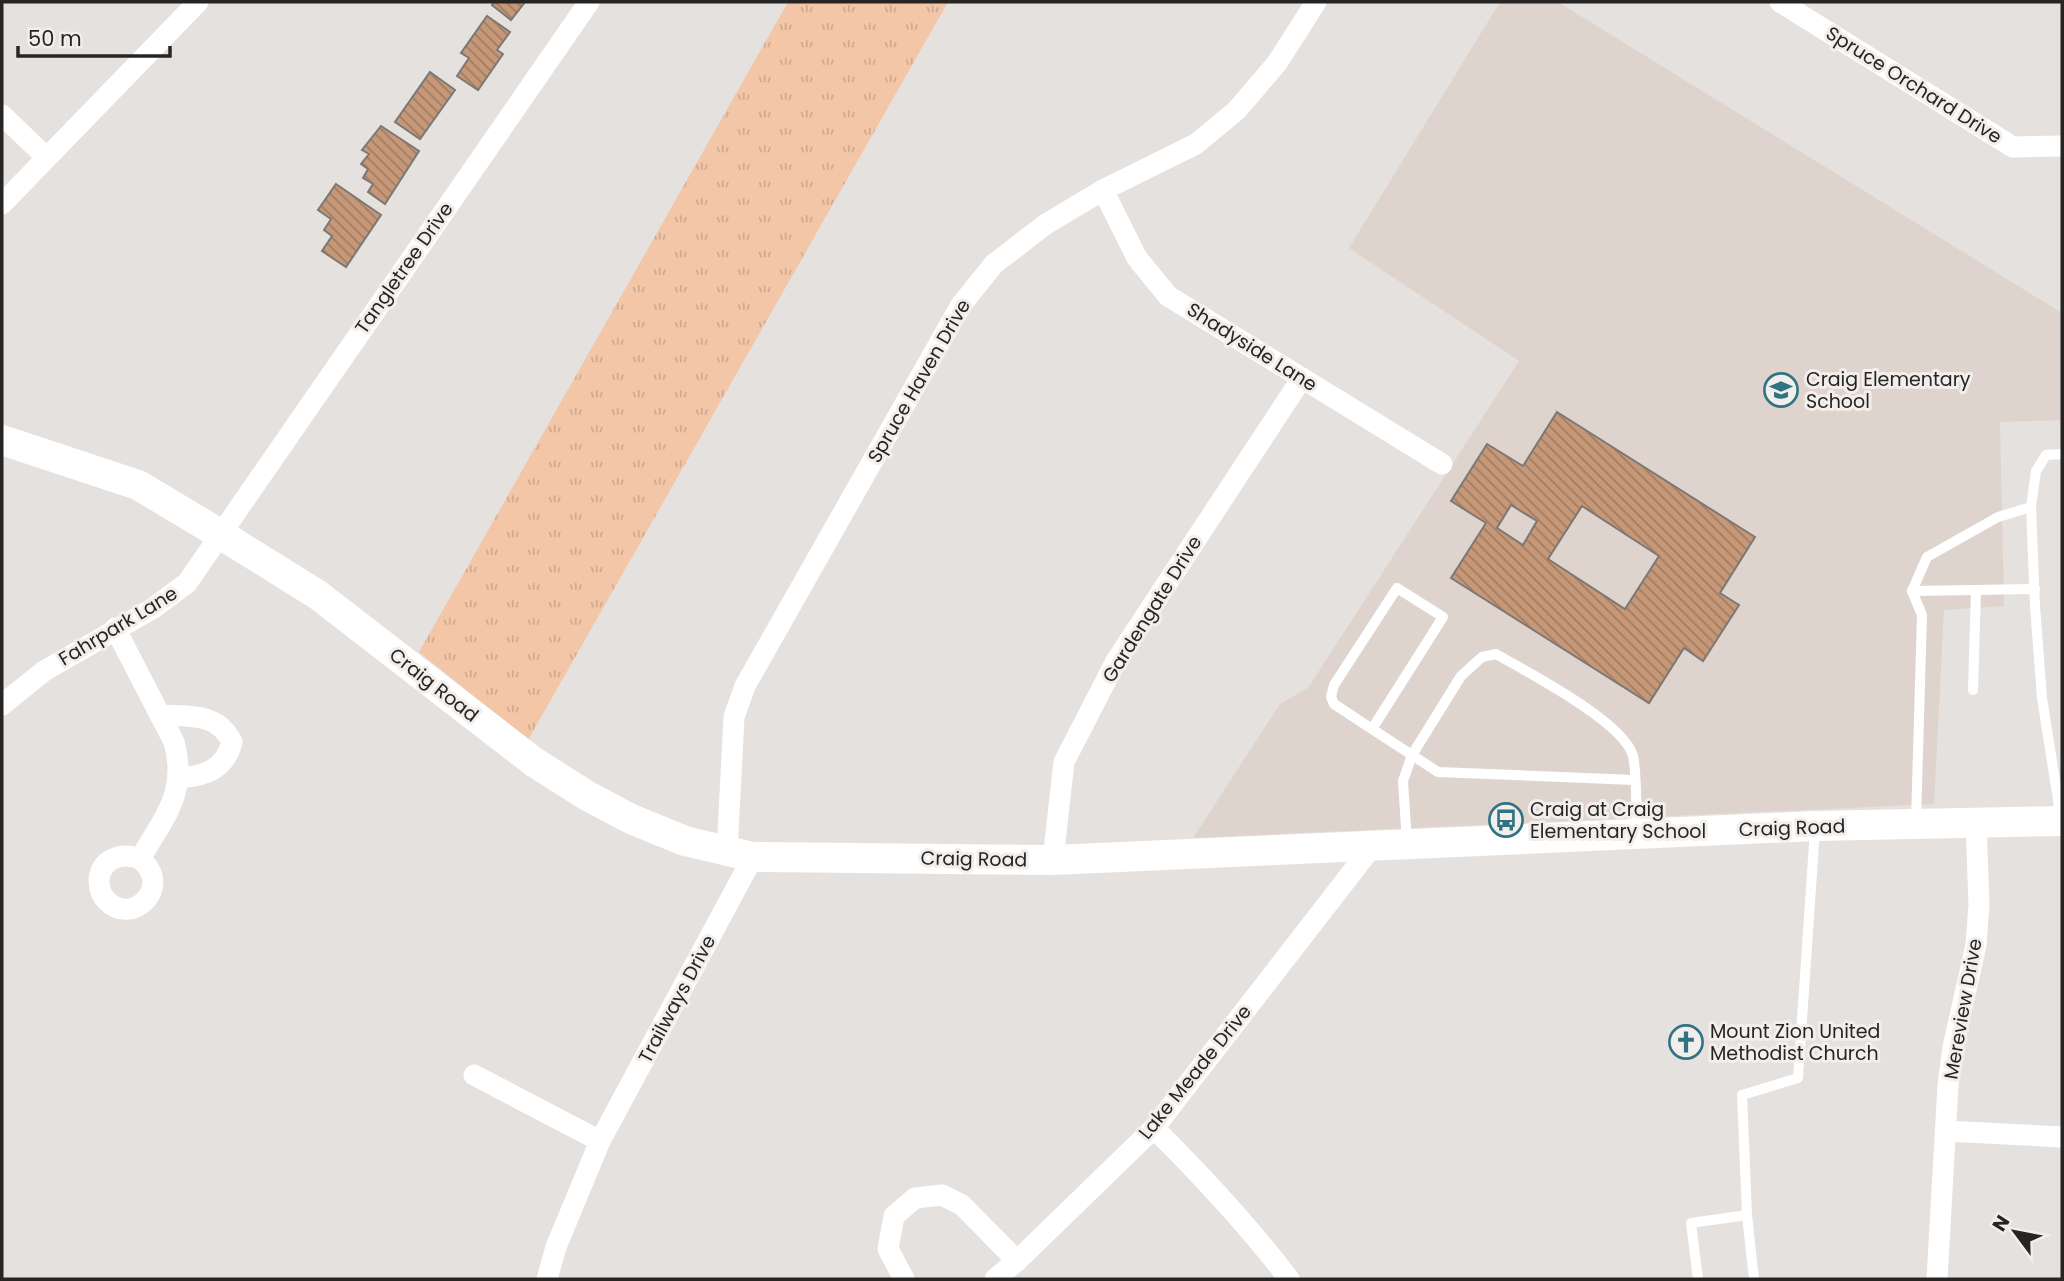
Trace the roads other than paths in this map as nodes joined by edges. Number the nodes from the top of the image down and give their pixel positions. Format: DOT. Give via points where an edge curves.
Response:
graph roads {
  1 [pos="198,2"];
  2 [pos="589,2"];
  3 [pos="1780,2"];
  4 [pos="1305,5"];
  5 [pos="2,115"];
  6 [pos="2062,146"];
  7 [pos="47,157"];
  8 [pos="1103,190"];
  9 [pos="2,204"];
  10 [pos="1302,378"];
  11 [pos="2,440"];
  12 [pos="2062,454"];
  13 [pos="1442,464"];
  14 [pos="2031,507"];
  15 [pos="220,534"];
  16 [pos="2035,589"];
  17 [pos="1976,590"];
  18 [pos="1912,591"];
  19 [pos="115,628"];
  20 [pos="1973,690"];
  21 [pos="2,705"];
  22 [pos="160,715"];
  23 [pos="1372,729"];
  24 [pos="1412,755"];
  25 [pos="179,778"];
  26 [pos="1634,779"];
  27 [pos="2062,821"];
  28 [pos="1976,823"];
  29 [pos="1916,825"];
  30 [pos="1815,826"];
  31 [pos="1637,835"];
  32 [pos="1374,844"];
  33 [pos="1407,845"];
  34 [pos="740,855"];
  35 [pos="140,859"];
  36 [pos="1053,860"];
  37 [pos="474,1075"];
  38 [pos="1154,1128"];
  39 [pos="1946,1131"];
  40 [pos="2062,1137"];
  41 [pos="600,1141"];
  42 [pos="1747,1215"];
  43 [pos="1017,1261"];
  44 [pos="547,1279"];
  45 [pos="904,1279"];
  46 [pos="995,1279"];
  47 [pos="1289,1279"];
  48 [pos="1698,1279"];
  49 [pos="1754,1279"];
  50 [pos="1937,1279"];
  1 -- 7 [label="street"];
  2 -- 15 [label="street, Tangletree Drive"];
  3 -- 6 [label="street, Spruce Orchard Drive" via="2013,147"];
  4 -- 8 [label="street, Spruce Haven Drive" via="1277,63 1237,110 1196,144"];
  5 -- 7 [label="street"];
  7 -- 9 [label="street"];
  8 -- 10 [label="street, Shadyside Lane" via="1137,258 1168,296"];
  8 -- 34 [label="street, Spruce Haven Drive" via="1046,224 994,264 961,304 746,686 734,717"];
  10 -- 13 [label="street, Shadyside Lane"];
  10 -- 36 [label="street, Gardengate Drive" via="1116,661 1064,762"];
  11 -- 15 [label="main road, Craig Road" via="138,485"];
  12 -- 14 [label="lane" via="2046,455 2035,471"];
  14 -- 16 [label="lane"];
  14 -- 18 [label="lane" via="1998,517 1927,557"];
  15 -- 19 [label="street, Fahrpark Lane" via="187,583"];
  15 -- 34 [label="main road, Craig Road" via="318,594 567,784 631,819 685,841"];
  16 -- 17 [label="lane"];
  16 -- 27 [label="lane" via="2042,698"];
  17 -- 18 [label="lane"];
  17 -- 20 [label="lane"];
  18 -- 29 [label="lane" via="1922,615"];
  19 -- 21 [label="street, Fahrpark Lane" via="44,671"];
  19 -- 22 [label="street"];
  22 -- 25 [label="street" via="179,758"];
  22 -- 25 [label="street" via="217,722 232,742 228,757 215,769"];
  23 -- 23 [label="lane" via="1443,617 1396,588 1334,685 1331,697 1334,704"];
  23 -- 24 [label="lane"];
  24 -- 26 [label="lane" via="1438,772"];
  24 -- 26 [label="lane" via="1461,676 1482,657 1496,654 1575,700 1623,738 1633,755"];
  24 -- 33 [label="lane" via="1403,781"];
  25 -- 35 [label="street" via="172,803"];
  26 -- 31 [label="lane"];
  27 -- 28 [label="main road, Craig Road"];
  28 -- 29 [label="main road, Craig Road"];
  28 -- 39 [label="street, Mereview Drive" via="1976,945 1953,1047"];
  29 -- 30 [label="main road, Craig Road"];
  30 -- 31 [label="main road, Craig Road"];
  30 -- 42 [label="lane" via="1798,1078 1742,1095"];
  31 -- 33 [label="main road, Craig Road"];
  32 -- 33 [label="main road, Craig Road"];
  32 -- 36 [label="main road, Craig Road"];
  32 -- 38 [label="street, Lake Meade Drive"];
  34 -- 36 [label="main road, Craig Road"];
  34 -- 41 [label="street, Trailways Drive"];
  37 -- 41 [label="street"];
  38 -- 43 [label="street, Lake Meade Drive"];
  38 -- 47 [label="street" via="1246,1225"];
  39 -- 40 [label="street"];
  39 -- 50 [label="street, Mereview Drive"];
  41 -- 44 [label="street, Trailways Drive"];
  42 -- 48 [label="lane" via="1691,1223"];
  42 -- 49 [label="lane"];
  43 -- 45 [label="street" via="962,1205 942,1195 915,1198 894,1216 888,1249"];
  43 -- 46 [label="street, Lake Meade Drive"];
}
